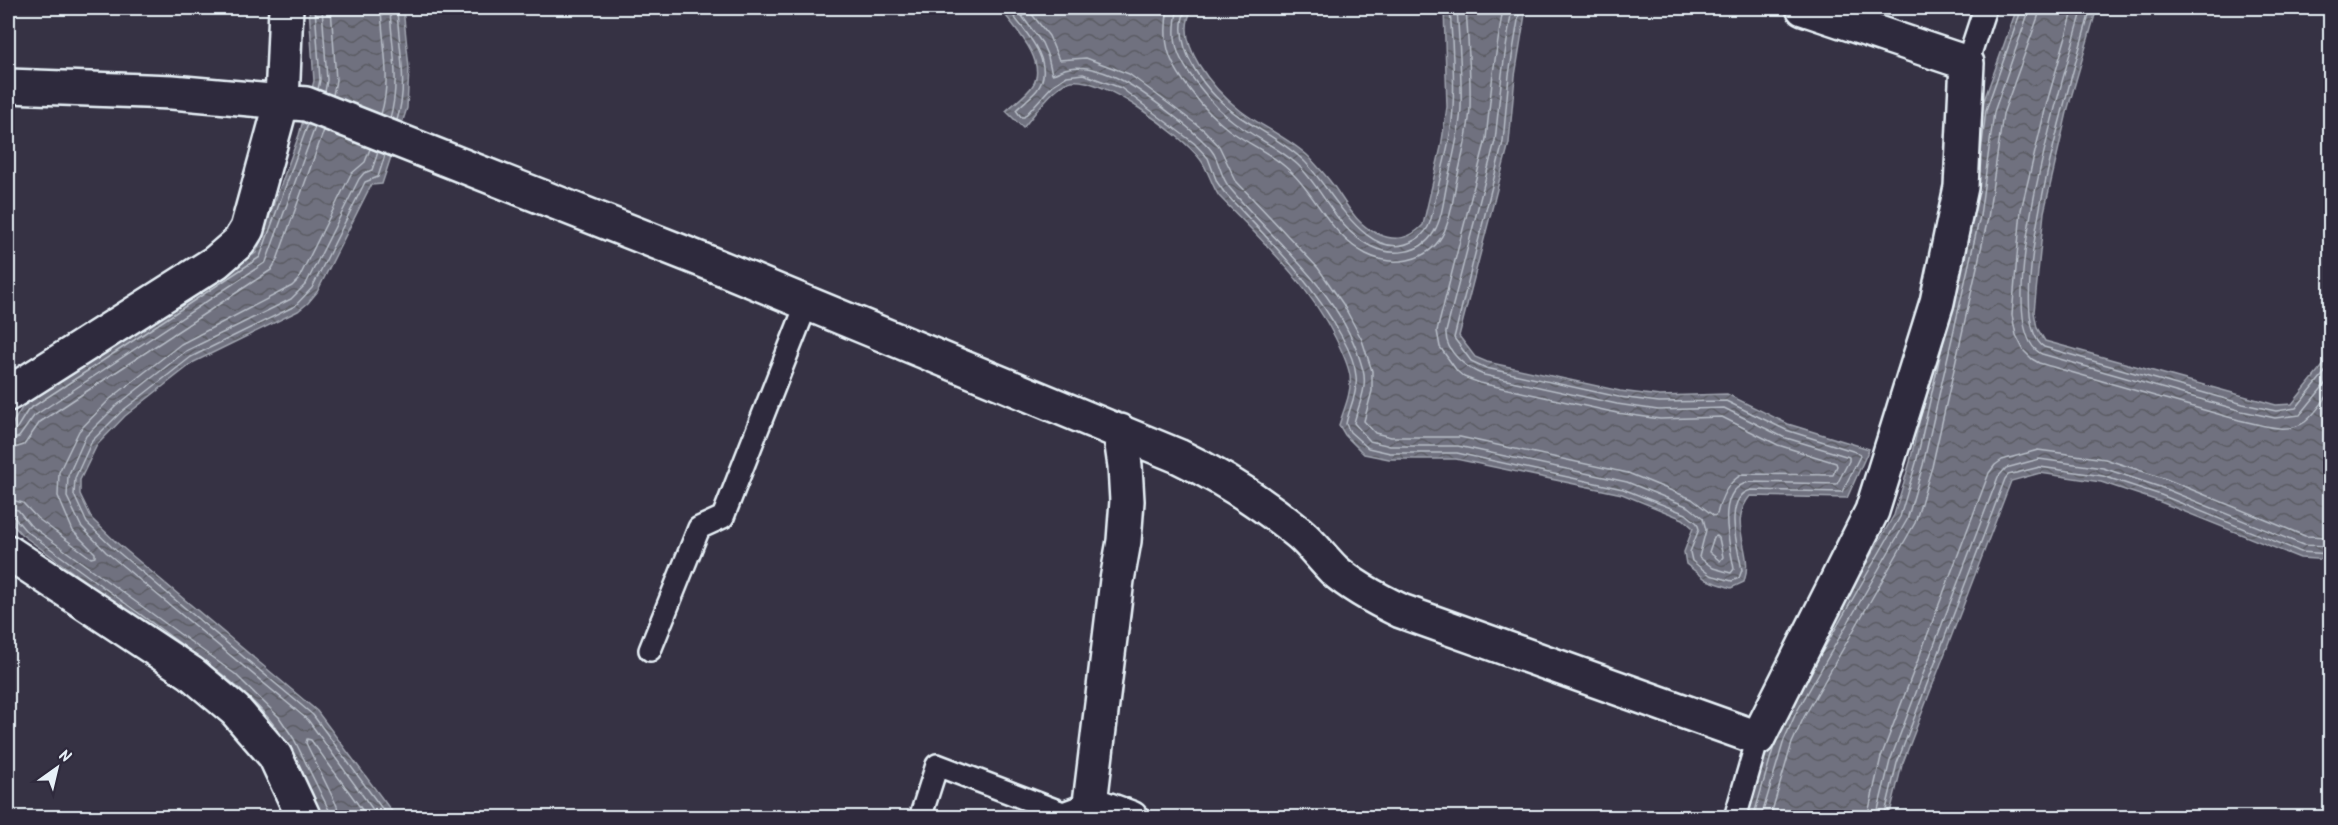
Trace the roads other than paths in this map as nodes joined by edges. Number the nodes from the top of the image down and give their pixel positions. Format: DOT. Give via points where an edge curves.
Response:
graph roads {
  1 [pos="286,8"];
  2 [pos="1803,8"];
  3 [pos="1985,8"];
  4 [pos="1967,63"];
  5 [pos="8,86"];
  6 [pos="294,102"];
  7 [pos="807,303"];
  8 [pos="8,394"];
  9 [pos="1120,431"];
  10 [pos="8,552"];
  11 [pos="650,650"];
  12 [pos="1758,738"];
  13 [pos="1089,803"];
  14 [pos="304,818"];
  15 [pos="920,818"];
  16 [pos="1131,818"];
  17 [pos="1735,818"];
  1 -- 6 [label="street"];
  2 -- 4 [label="street"];
  3 -- 4 [label="lane"];
  4 -- 12 [label="street" via="1961,187 1937,302 1872,511"];
  5 -- 6 [label="street" via="172,92"];
  6 -- 7 [label="street" via="435,154"];
  6 -- 8 [label="street" via="251,217 229,253"];
  7 -- 9 [label="street"];
  7 -- 11 [label="lane" via="723,517 699,528"];
  9 -- 12 [label="street" via="1178,456 1248,494 1302,536 1349,582 1382,602"];
  9 -- 13 [label="street" via="1127,501 1124,541"];
  10 -- 14 [label="street" via="191,672 235,710 275,756"];
  12 -- 17 [label="lane"];
  13 -- 15 [label="lane" via="1063,813 937,765"];
  13 -- 16 [label="street"];
}
